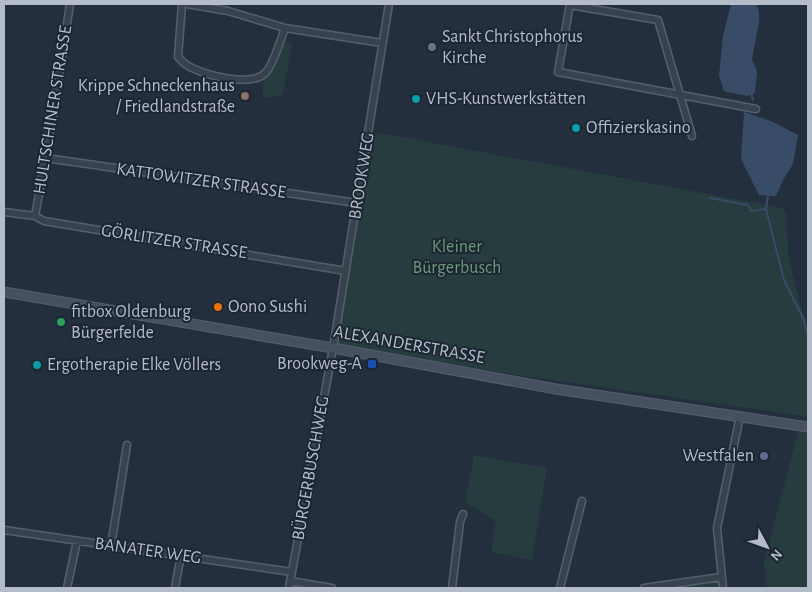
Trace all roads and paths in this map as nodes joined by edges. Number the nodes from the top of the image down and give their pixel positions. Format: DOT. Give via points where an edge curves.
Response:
graph roads {
  1 [pos="70,4"];
  2 [pos="182,4"];
  3 [pos="188,4"];
  4 [pos="389,4"];
  5 [pos="570,4"];
  6 [pos="285,28"];
  7 [pos="382,43"];
  8 [pos="681,95"];
  9 [pos="756,109"];
  10 [pos="692,136"];
  11 [pos="46,158"];
  12 [pos="357,204"];
  13 [pos="4,212"];
  14 [pos="35,216"];
  15 [pos="346,271"];
  16 [pos="4,292"];
  17 [pos="333,348"];
  18 [pos="740,416"];
  19 [pos="808,427"];
  20 [pos="127,445"];
  21 [pos="582,501"];
  22 [pos="463,514"];
  23 [pos="4,530"];
  24 [pos="77,541"];
  25 [pos="111,546"];
  26 [pos="181,556"];
  27 [pos="292,572"];
  28 [pos="721,577"];
  29 [pos="289,585"];
  30 [pos="670,587"];
  31 [pos="67,588"];
  32 [pos="175,588"];
  33 [pos="332,588"];
  34 [pos="452,588"];
  35 [pos="560,588"];
  36 [pos="644,588"];
  37 [pos="723,588"];
  1 -- 11 [label="street, HULTSCHINER STRASSE"];
  2 -- 6 [label="street" via="178,57 190,67 234,80 258,78 268,70"];
  3 -- 6 [label="street" via="228,11"];
  4 -- 7 [label="street, BROOKWEG"];
  5 -- 8 [label="street" via="658,20"];
  5 -- 8 [label="street" via="558,72"];
  6 -- 7 [label="street"];
  7 -- 12 [label="street, BROOKWEG"];
  8 -- 9 [label="street"];
  8 -- 10 [label="street"];
  11 -- 12 [label="street, KATTOWITZER STRASSE"];
  11 -- 14 [label="street, HULTSCHINER STRASSE"];
  12 -- 15 [label="street, BROOKWEG"];
  13 -- 14 [label="street, GÖRLITZER STRASSE"];
  14 -- 15 [label="street, GÖRLITZER STRASSE" via="44,221"];
  15 -- 17 [label="street, BROOKWEG"];
  16 -- 17 [label="main road, ALEXANDERSTRASSE"];
  17 -- 18 [label="main road, ALEXANDERSTRASSE" via="556,389"];
  17 -- 27 [label="street, BÜRGERBUSCHWEG"];
  18 -- 19 [label="main road, ALEXANDERSTRASSE"];
  18 -- 28 [label="street" via="717,528"];
  20 -- 25 [label="street"];
  21 -- 35 [label="street"];
  22 -- 34 [label="street"];
  23 -- 24 [label="street, BANATER WEG"];
  24 -- 25 [label="street, BANATER WEG"];
  24 -- 31 [label="street"];
  25 -- 26 [label="street, BANATER WEG"];
  26 -- 27 [label="street, BANATER WEG"];
  26 -- 32 [label="street"];
  27 -- 29 [label="street, BÜRGERBUSCHWEG"];
  28 -- 30 [label="street"];
  28 -- 37 [label="street"];
  29 -- 33 [label="street"];
  30 -- 36 [label="street"];
}
